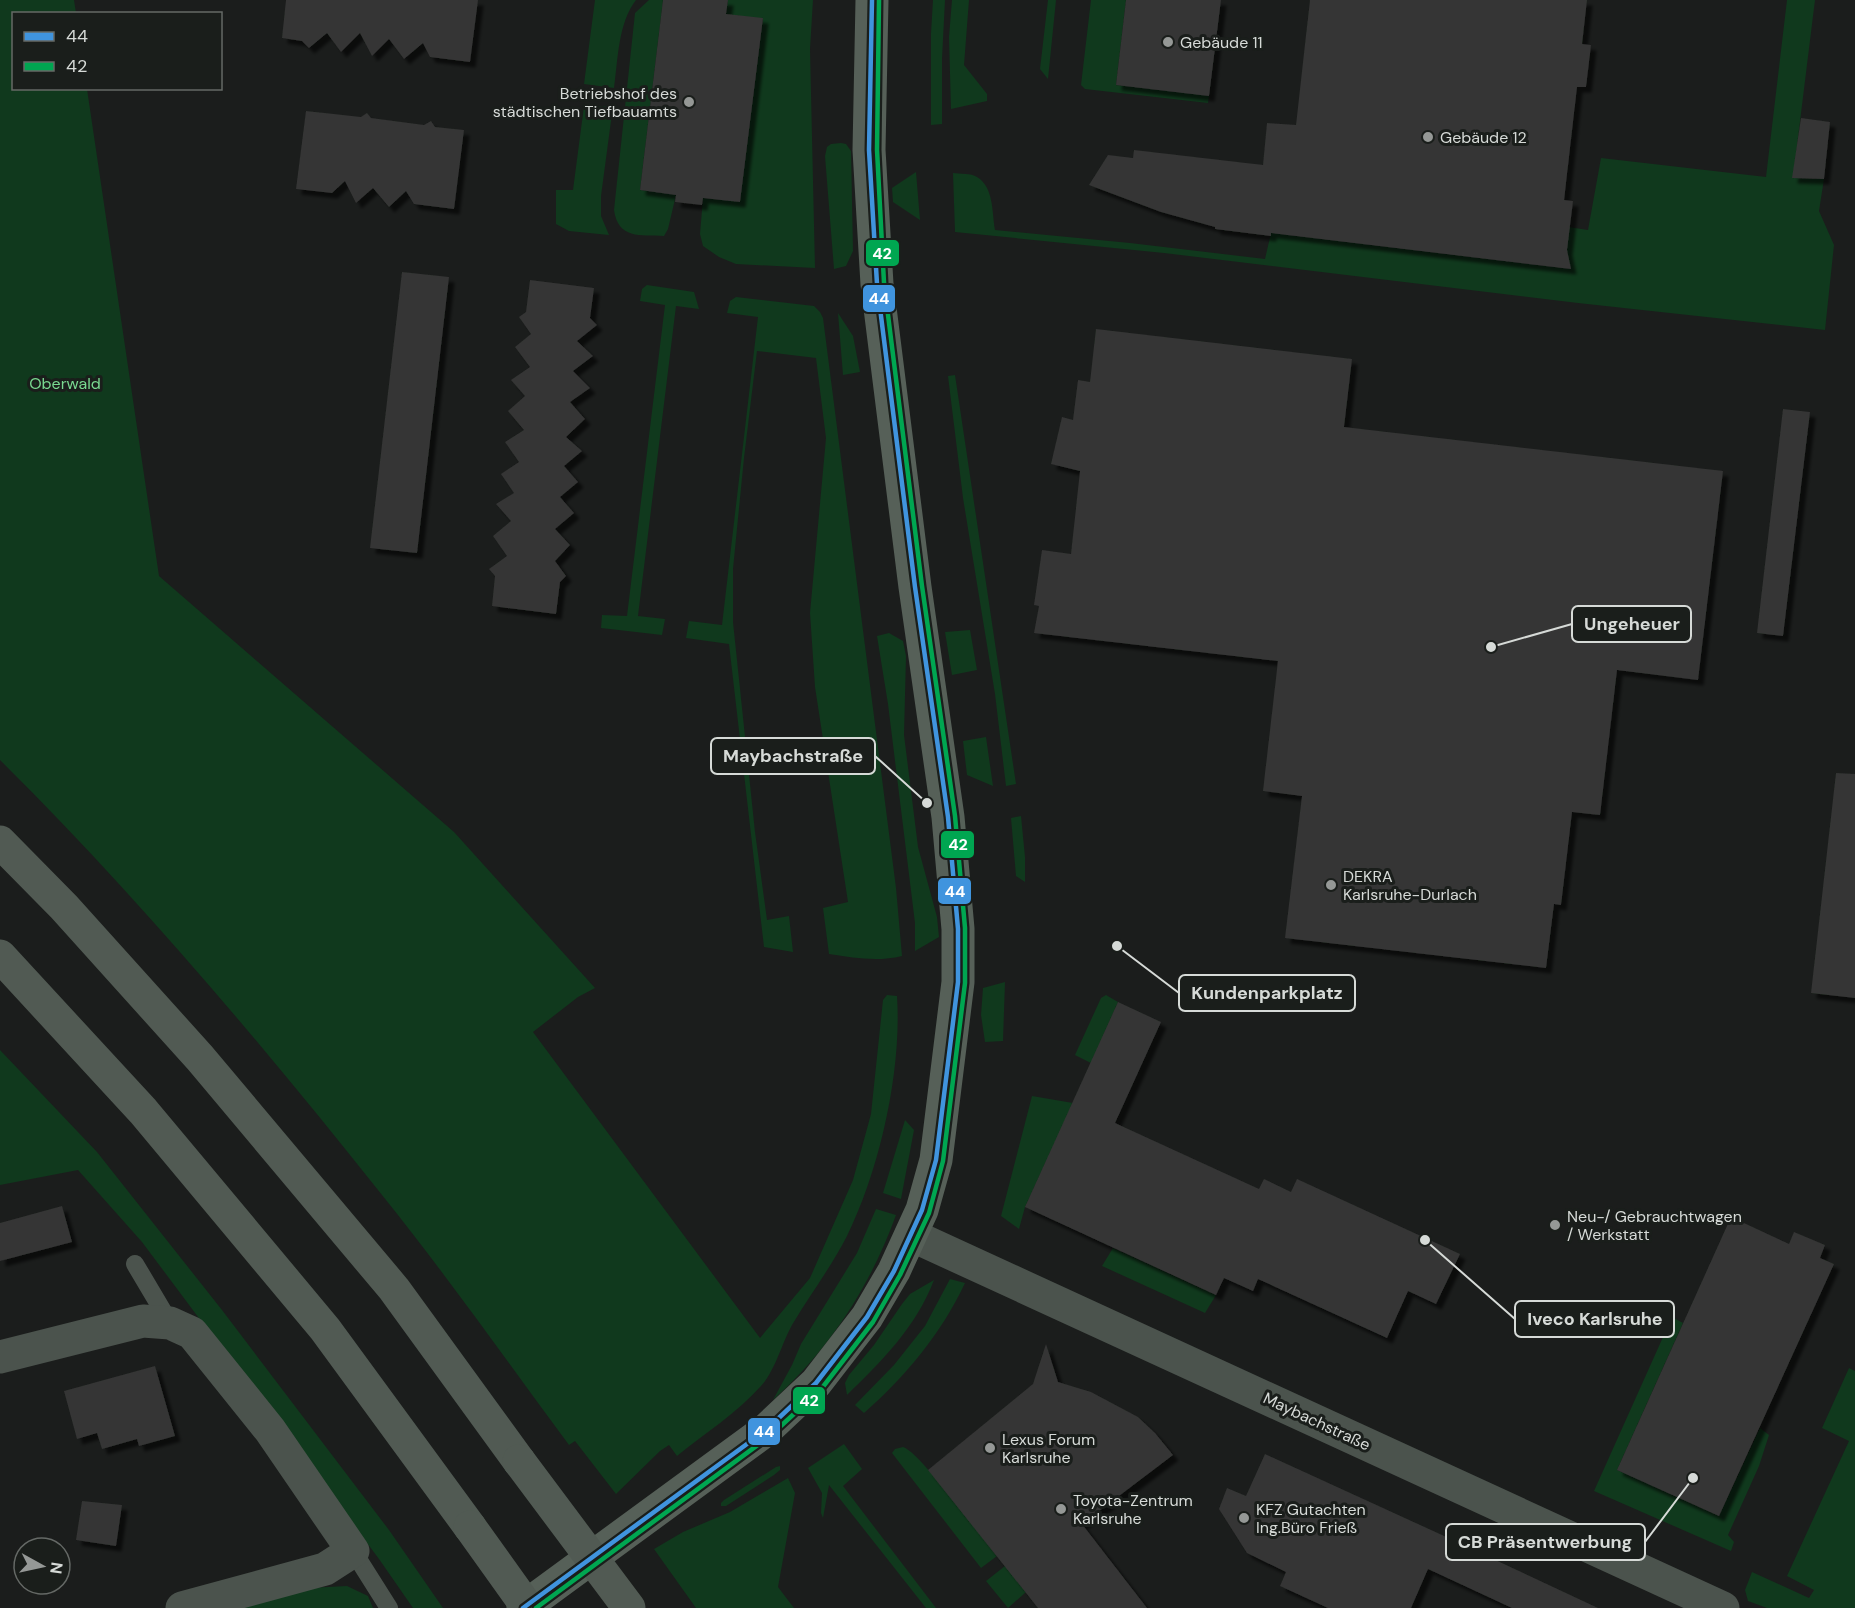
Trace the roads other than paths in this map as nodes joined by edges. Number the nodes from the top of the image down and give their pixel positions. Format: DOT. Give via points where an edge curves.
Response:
graph roads {
  1 [pos="872,0"];
  2 [pos="0,842"];
  3 [pos="0,956"];
  4 [pos="911,1235"];
  5 [pos="135,1264"];
  6 [pos="170,1323"];
  7 [pos="0,1357"];
  8 [pos="353,1551"];
  9 [pos="182,1608"];
  10 [pos="388,1608"];
  11 [pos="523,1608"];
  12 [pos="528,1608"];
  13 [pos="630,1608"];
  14 [pos="1723,1608"];
  1 -- 4 [label="main road" via="869,150 877,284 948,817 959,954 936,1160"];
  2 -- 13 [label="highway, bridge" via="200,1058 387,1280"];
  3 -- 12 [label="highway, bridge" via="143,1111 326,1329"];
  4 -- 11 [label="main road" via="867,1317 816,1383 766,1430"];
  4 -- 14 [label="street, Maybachstraße"];
  5 -- 6 [label="lane"];
  6 -- 7 [label="street" via="143,1321"];
  6 -- 8 [label="street" via="192,1333 270,1430"];
  8 -- 9 [label="street" via="325,1569"];
  8 -- 10 [label="lane"];
}
